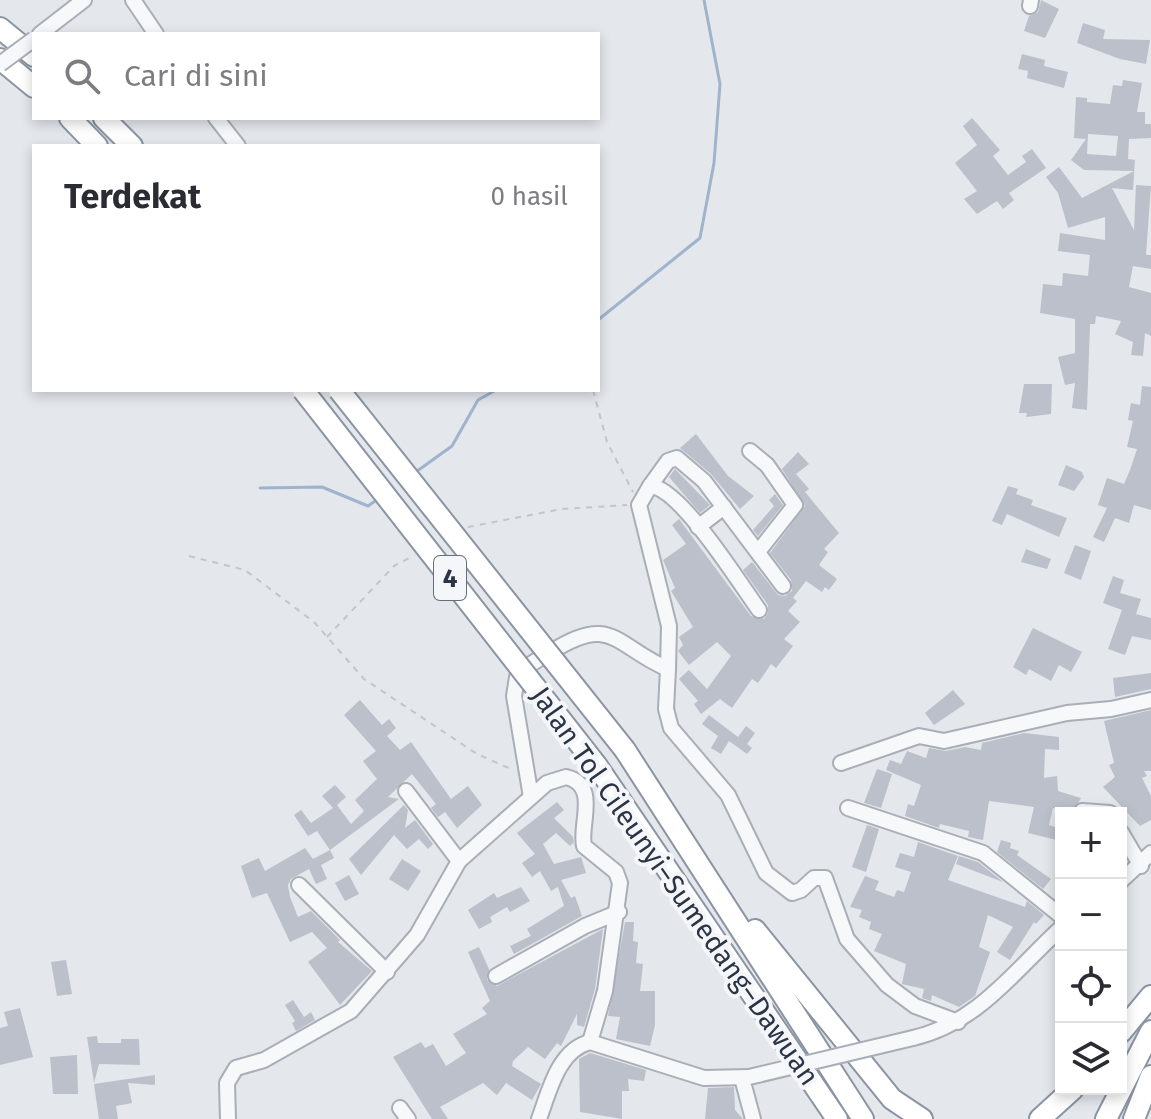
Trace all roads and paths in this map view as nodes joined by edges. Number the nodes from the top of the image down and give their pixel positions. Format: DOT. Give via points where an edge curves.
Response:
graph roads {
  1 [pos="133,0"];
  2 [pos="81,3"];
  3 [pos="0,28"];
  4 [pos="43,32"];
  5 [pos="155,32"];
  6 [pos="32,40"];
  7 [pos="32,54"];
  8 [pos="0,62"];
  9 [pos="32,86"];
  10 [pos="72,120"];
  11 [pos="106,120"];
  12 [pos="218,120"];
  13 [pos="95,144"];
  14 [pos="130,144"];
  15 [pos="236,144"];
  16 [pos="305,392"];
  17 [pos="341,392"];
  18 [pos="594,392"];
  19 [pos="750,451"];
  20 [pos="650,486"];
  21 [pos="639,505"];
  22 [pos="724,507"];
  23 [pos="698,527"];
  24 [pos="758,552"];
  25 [pos="189,556"];
  26 [pos="783,586"];
  27 [pos="759,610"];
  28 [pos="668,669"];
  29 [pos="1151,700"];
  30 [pos="841,763"];
  31 [pos="527,775"];
  32 [pos="406,791"];
  33 [pos="531,797"];
  34 [pos="848,808"];
  35 [pos="1127,842"];
  36 [pos="1151,853"];
  37 [pos="694,855"];
  38 [pos="459,861"];
  39 [pos="1141,866"];
  40 [pos="1124,879"];
  41 [pos="299,885"];
  42 [pos="1055,911"];
  43 [pos="619,912"];
  44 [pos="1055,934"];
  45 [pos="387,972"];
  46 [pos="496,976"];
  47 [pos="1151,996"];
  48 [pos="771,1018"];
  49 [pos="958,1022"];
  50 [pos="1127,1025"];
  51 [pos="1151,1031"];
  52 [pos="590,1042"];
  53 [pos="1151,1050"];
  54 [pos="1151,1076"];
  55 [pos="746,1077"];
  56 [pos="1066,1095"];
  57 [pos="228,1119"];
  58 [pos="539,1119"];
  59 [pos="753,1119"];
  60 [pos="825,1119"];
  61 [pos="837,1119"];
  62 [pos="863,1119"];
  63 [pos="922,1119"];
  64 [pos="1040,1119"];
  65 [pos="1106,1119"];
  66 [pos="1116,1119"];
  67 [pos="1134,1119"];
  1 -- 5 [label="street"];
  2 -- 4 [label="street"];
  3 -- 7 [label="highway"];
  6 -- 8 [label="street, bridge"];
  8 -- 9 [label="highway"];
  10 -- 13 [label="highway"];
  11 -- 14 [label="highway"];
  12 -- 15 [label="street"];
  16 -- 48 [label="highway, Jalan Tol Cileunyi–Sumedang–Dawuan / 4, bridge" via="597,766"];
  17 -- 37 [label="highway, Jalan Tol Cileunyi–Sumedang–Dawuan / 4, bridge" via="625,750"];
  18 -- 21 [label="path" via="607,442"];
  19 -- 24 [label="street" via="795,502"];
  20 -- 21 [label="street"];
  20 -- 22 [label="street" via="668,461 677,458"];
  20 -- 23 [label="street" via="664,489"];
  21 -- 28 [label="street" via="669,626"];
  22 -- 23 [label="street"];
  22 -- 24 [label="street"];
  23 -- 27 [label="street"];
  24 -- 26 [label="street"];
  25 -- 31 [label="path" via="245,570 314,622 364,679 477,754"];
  28 -- 31 [label="street" via="615,637 593,632 519,672 514,696"];
  28 -- 49 [label="street" via="666,709 671,728 728,795 766,873 792,893 814,878 827,880 847,939 887,985 915,1006"];
  29 -- 30 [label="street" via="944,741 919,736"];
  31 -- 33 [label="street"];
  32 -- 38 [label="street"];
  33 -- 38 [label="street"];
  33 -- 43 [label="street" via="556,779 579,783 586,797 584,846 616,872"];
  34 -- 42 [label="street" via="983,853"];
  35 -- 39 [label="street"];
  36 -- 39 [label="street"];
  37 -- 62 [label="highway, Jalan Tol Cileunyi–Sumedang–Dawuan / 4"];
  37 -- 63 [label="highway" via="892,1099"];
  38 -- 45 [label="street" via="417,935"];
  39 -- 40 [label="street"];
  41 -- 45 [label="street"];
  43 -- 46 [label="street"];
  43 -- 52 [label="street"];
  44 -- 49 [label="street" via="986,1003"];
  45 -- 57 [label="street" via="351,1011 264,1060 236,1068 227,1083"];
  47 -- 50 [label="highway"];
  48 -- 60 [label="highway"];
  48 -- 61 [label="highway, Jalan Tol Cileunyi–Sumedang–Dawuan / 4"];
  49 -- 55 [label="street, bridge" via="913,1038"];
  51 -- 65 [label="highway"];
  52 -- 55 [label="street" via="704,1078"];
  52 -- 58 [label="street" via="576,1047 562,1065"];
  53 -- 66 [label="highway"];
  54 -- 67 [label="highway"];
  55 -- 59 [label="street"];
  56 -- 64 [label="highway"];
}
